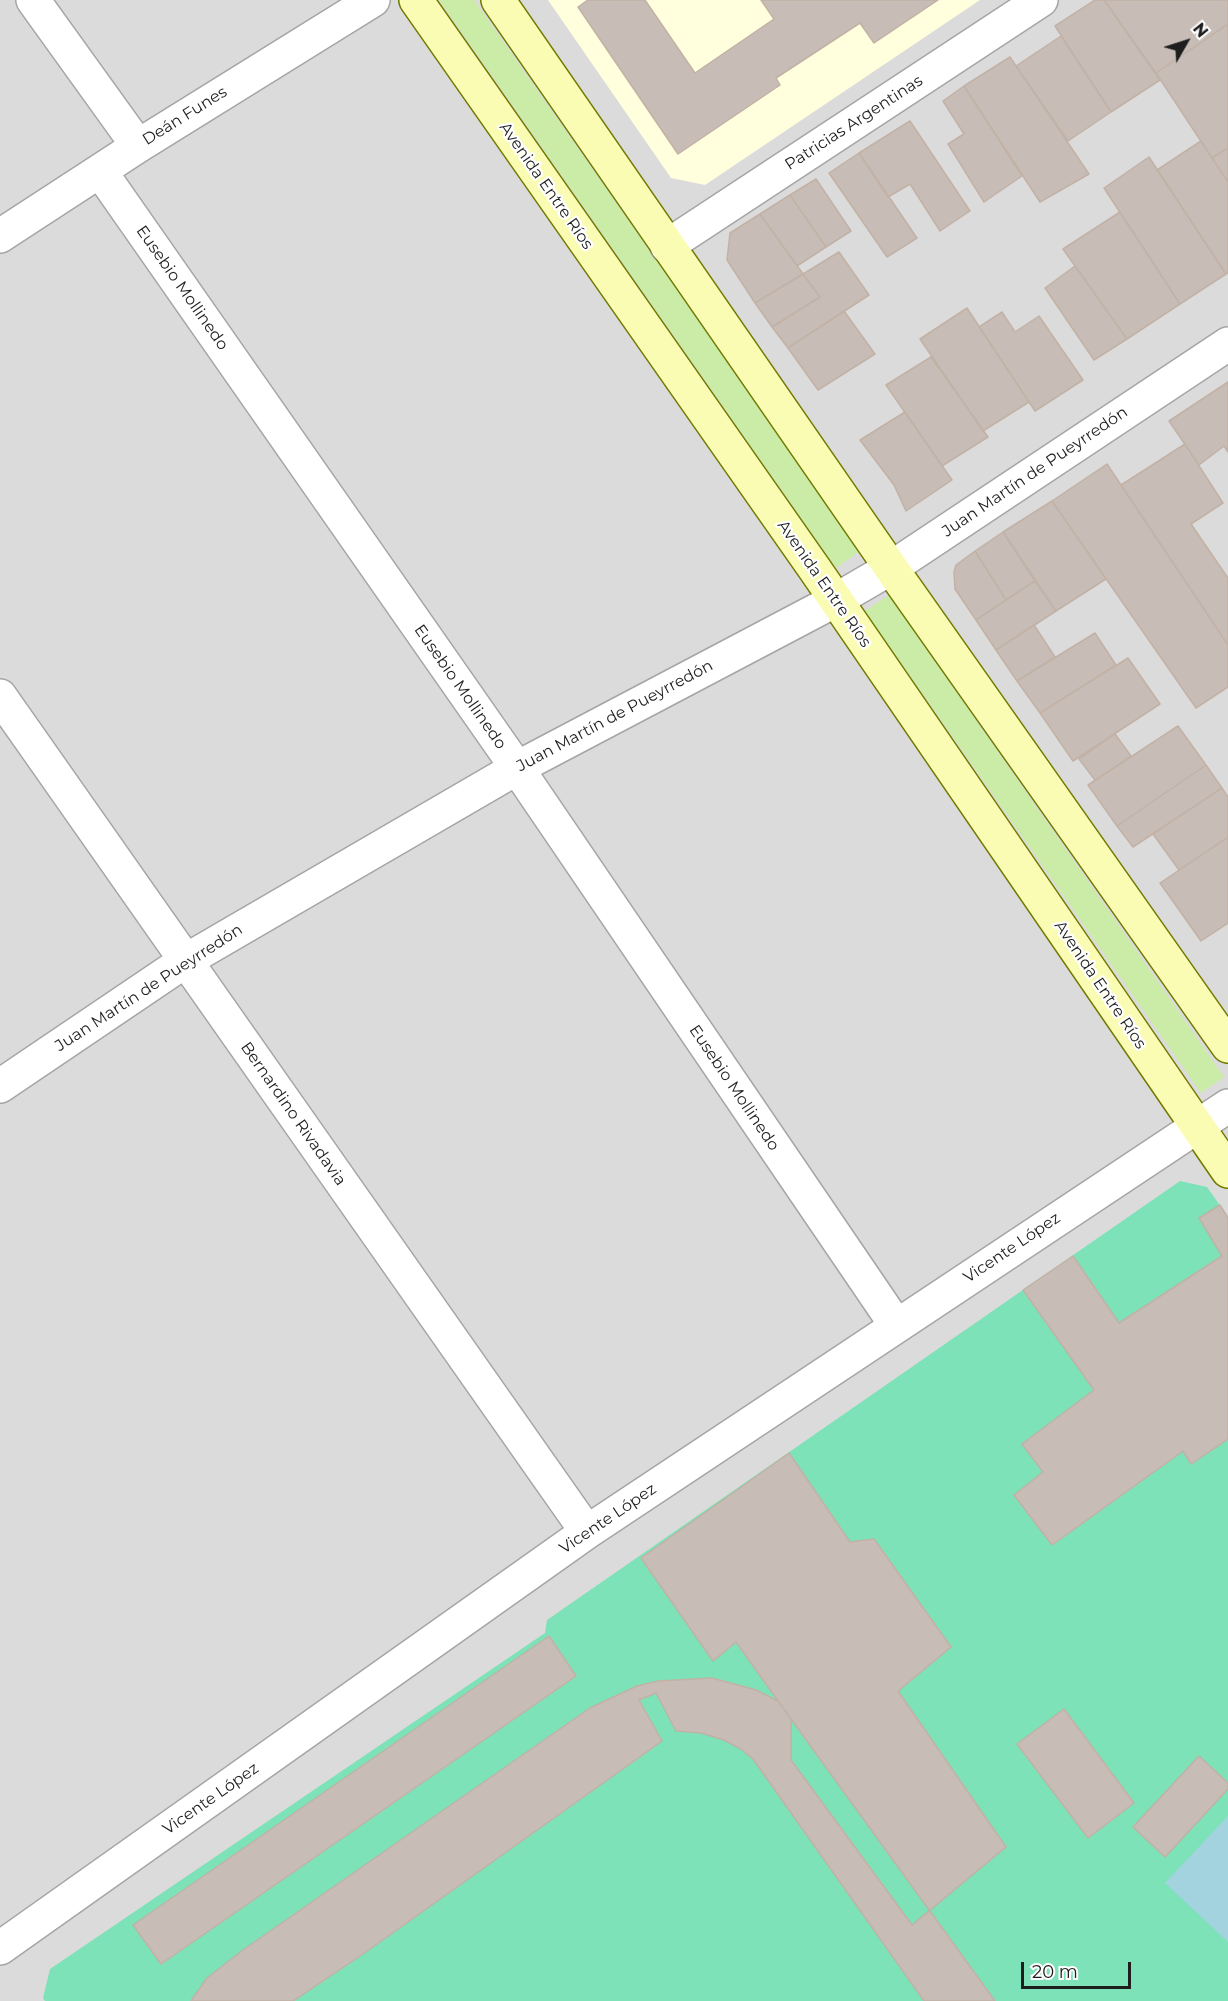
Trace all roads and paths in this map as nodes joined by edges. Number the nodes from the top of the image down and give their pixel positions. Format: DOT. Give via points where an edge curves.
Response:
graph roads {
  1 [pos="33,0"];
  2 [pos="373,0"];
  3 [pos="416,0"];
  4 [pos="498,0"];
  5 [pos="1041,0"];
  6 [pos="138,146"];
  7 [pos="100,171"];
  8 [pos="0,236"];
  9 [pos="667,246"];
  10 [pos="1228,344"];
  11 [pos="891,568"];
  12 [pos="836,600"];
  13 [pos="0,696"];
  14 [pos="517,768"];
  15 [pos="185,961"];
  16 [pos="1228,1046"];
  17 [pos="0,1086"];
  18 [pos="1228,1106"];
  19 [pos="1197,1126"];
  20 [pos="1228,1171"];
  21 [pos="896,1325"];
  22 [pos="587,1532"];
  23 [pos="0,1948"];
  1 -- 6 [label="street"];
  2 -- 6 [label="street, Deán Funes"];
  3 -- 12 [label="main road, Avenida Entre Ríos"];
  4 -- 9 [label="main road"];
  5 -- 9 [label="street, Patricias Argentinas"];
  6 -- 7 [label="street, Deán Funes"];
  7 -- 8 [label="street, Deán Funes"];
  7 -- 14 [label="street, Eusebio Mollinedo"];
  9 -- 11 [label="main road"];
  10 -- 11 [label="street, Juan Martín de Pueyrredón"];
  11 -- 12 [label="street, Juan Martín de Pueyrredón"];
  11 -- 16 [label="main road"];
  12 -- 14 [label="street, Juan Martín de Pueyrredón"];
  12 -- 19 [label="main road, Avenida Entre Ríos"];
  13 -- 15 [label="street, Bernardino Rivadavia"];
  14 -- 15 [label="street, Juan Martín de Pueyrredón"];
  14 -- 21 [label="street, Eusebio Mollinedo"];
  15 -- 17 [label="street, Juan Martín de Pueyrredón"];
  15 -- 22 [label="street, Bernardino Rivadavia"];
  18 -- 19 [label="street, Vicente López"];
  19 -- 20 [label="main road, Avenida Entre Ríos"];
  19 -- 21 [label="street, Vicente López"];
  21 -- 22 [label="street, Vicente López"];
  22 -- 23 [label="street, Vicente López"];
}
